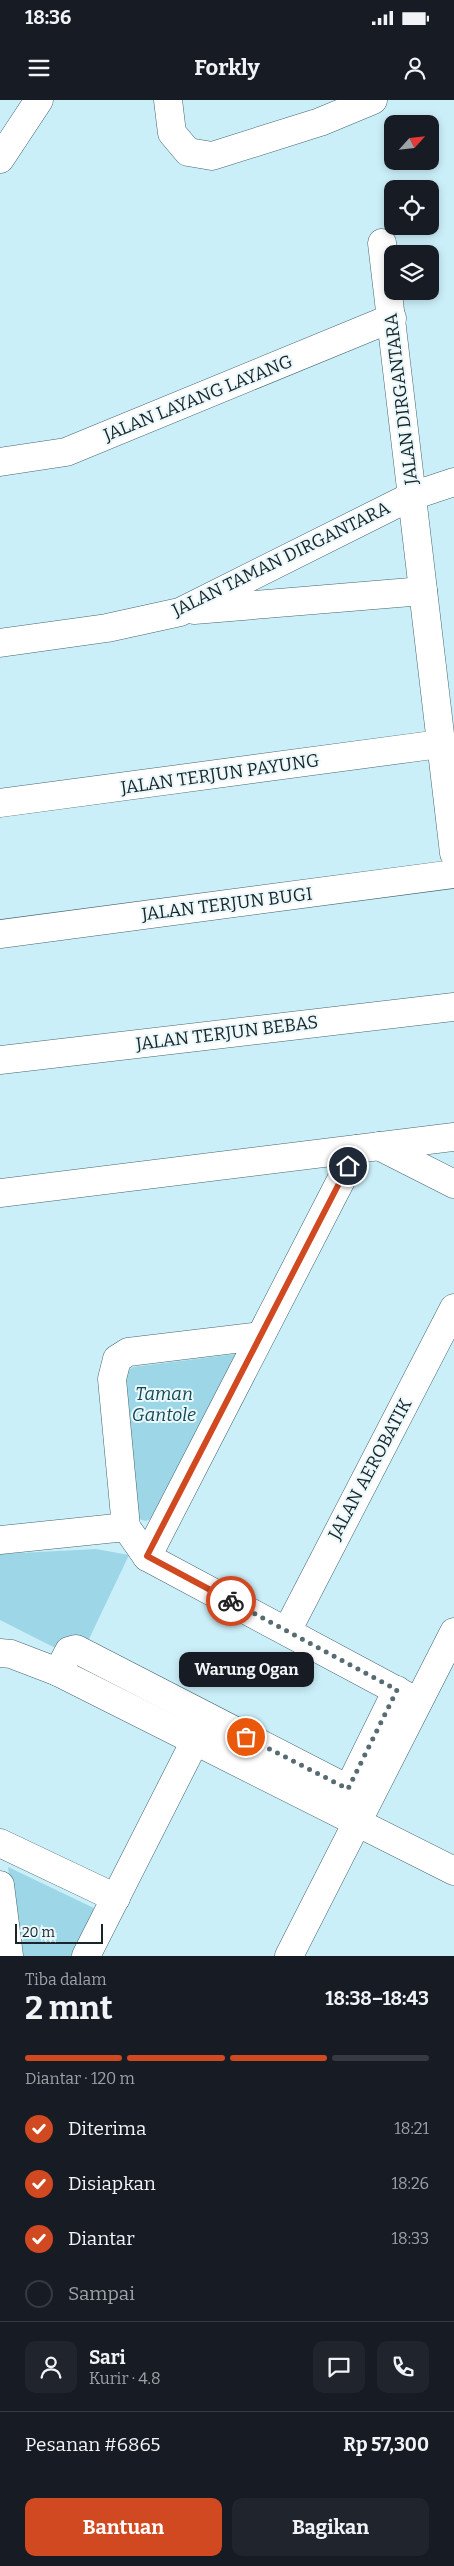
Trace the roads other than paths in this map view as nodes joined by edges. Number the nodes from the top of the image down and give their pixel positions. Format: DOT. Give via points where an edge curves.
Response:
graph roads {
  1 [pos="40,100"];
  2 [pos="168,100"];
  3 [pos="373,100"];
  4 [pos="0,159"];
  5 [pos="382,243"];
  6 [pos="392,318"];
  7 [pos="0,462"];
  8 [pos="454,482"];
  9 [pos="412,496"];
  10 [pos="423,591"];
  11 [pos="180,612"];
  12 [pos="0,643"];
  13 [pos="440,744"];
  14 [pos="0,800"];
  15 [pos="454,853"];
  16 [pos="454,874"];
  17 [pos="0,934"];
  18 [pos="454,1007"];
  19 [pos="0,1060"];
  20 [pos="454,1137"];
  21 [pos="368,1147"];
  22 [pos="454,1184"];
  23 [pos="0,1193"];
  24 [pos="454,1308"];
  25 [pos="260,1336"];
  26 [pos="126,1528"];
  27 [pos="0,1540"];
  28 [pos="147,1556"];
  29 [pos="287,1631"];
  30 [pos="454,1632"];
  31 [pos="0,1653"];
  32 [pos="58,1672"];
  33 [pos="408,1696"];
  34 [pos="195,1741"];
  35 [pos="348,1807"];
  36 [pos="0,1843"];
  37 [pos="454,1870"];
  38 [pos="0,1885"];
  39 [pos="116,1898"];
  40 [pos="9,1956"];
  41 [pos="86,1956"];
  42 [pos="289,1956"];
  1 -- 4 [label="street"];
  2 -- 3 [label="street" via="172,133 188,152 212,156 320,122"];
  5 -- 6 [label="street, JALAN DIRGANTARA"];
  6 -- 7 [label="street, JALAN LAYANG LAYANG" via="66,452"];
  6 -- 9 [label="street, JALAN DIRGANTARA"];
  8 -- 9 [label="street, JALAN TAMAN DIRGANTARA"];
  9 -- 10 [label="street, JALAN DIRGANTARA"];
  9 -- 11 [label="street, JALAN TAMAN DIRGANTARA"];
  10 -- 11 [label="street"];
  10 -- 13 [label="street, JALAN DIRGANTARA"];
  11 -- 12 [label="street, JALAN TAMAN DIRGANTARA" via="108,628"];
  13 -- 14 [label="street, JALAN TERJUN PAYUNG"];
  13 -- 15 [label="street, JALAN DIRGANTARA"];
  16 -- 17 [label="street, JALAN TERJUN BUGI"];
  18 -- 19 [label="street, JALAN TERJUN BEBAS"];
  20 -- 21 [label="street"];
  21 -- 22 [label="street"];
  21 -- 23 [label="street"];
  21 -- 25 [label="street"];
  24 -- 29 [label="street, JALAN AEROBATIK"];
  25 -- 26 [label="street" via="128,1352 117,1359 112,1379"];
  25 -- 28 [label="street"];
  26 -- 27 [label="street"];
  26 -- 28 [label="street"];
  28 -- 29 [label="street"];
  29 -- 33 [label="street"];
  30 -- 33 [label="street"];
  31 -- 32 [label="street"];
  32 -- 34 [label="street"];
  32 -- 35 [label="street" via="68,1651 76,1649"];
  33 -- 35 [label="street"];
  34 -- 35 [label="street"];
  34 -- 39 [label="street"];
  35 -- 37 [label="street"];
  35 -- 42 [label="street"];
  36 -- 39 [label="street"];
  38 -- 40 [label="street"];
  39 -- 41 [label="street"];
}
